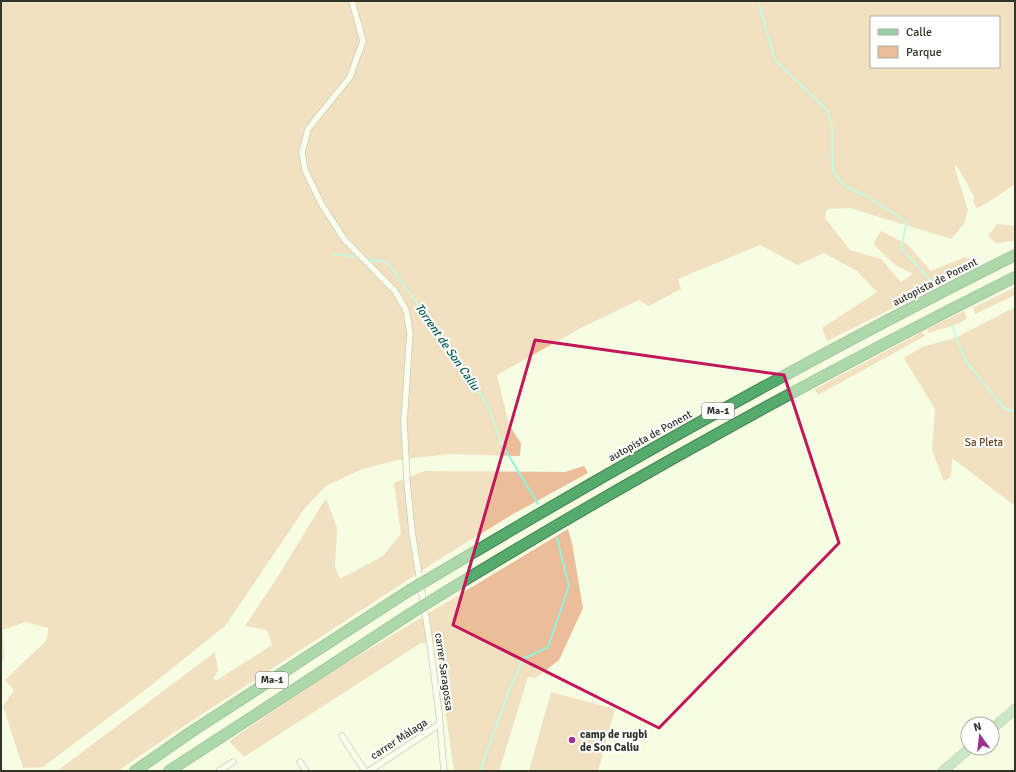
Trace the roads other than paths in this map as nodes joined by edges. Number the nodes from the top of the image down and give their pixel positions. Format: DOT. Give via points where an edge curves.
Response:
graph roads {
  1 [pos="352,1"];
  2 [pos="1015,255"];
  3 [pos="1015,277"];
  4 [pos="424,578"];
  5 [pos="1015,709"];
  6 [pos="1000,722"];
  7 [pos="240,724"];
  8 [pos="440,724"];
  9 [pos="342,736"];
  10 [pos="961,756"];
  11 [pos="232,762"];
  12 [pos="300,762"];
  13 [pos="135,771"];
  14 [pos="169,771"];
  15 [pos="178,771"];
  16 [pos="219,771"];
  17 [pos="306,771"];
  18 [pos="365,771"];
  19 [pos="369,771"];
  20 [pos="444,771"];
  21 [pos="943,771"];
  1 -- 4 [label="street, carrer Saragossa" via="362,41 350,77 308,129 302,152 305,170 322,205 344,239 395,291 406,310 410,333 404,422 407,481"];
  2 -- 4 [label="highway, autopista de Ponent / Ma-1" via="733,403"];
  3 -- 7 [label="highway, Ma-1, bridge" via="729,427 597,502 434,599"];
  4 -- 8 [label="street, carrer Saragossa"];
  4 -- 13 [label="highway, Ma-1, bridge" via="410,590"];
  5 -- 6 [label="main road"];
  7 -- 14 [label="highway, Ma-1"];
  7 -- 15 [label="highway"];
  8 -- 19 [label="street, carrer Màlaga"];
  8 -- 20 [label="street, carrer Saragossa"];
  9 -- 18 [label="street"];
  10 -- 21 [label="main road"];
  11 -- 16 [label="street"];
  12 -- 17 [label="street"];
}
